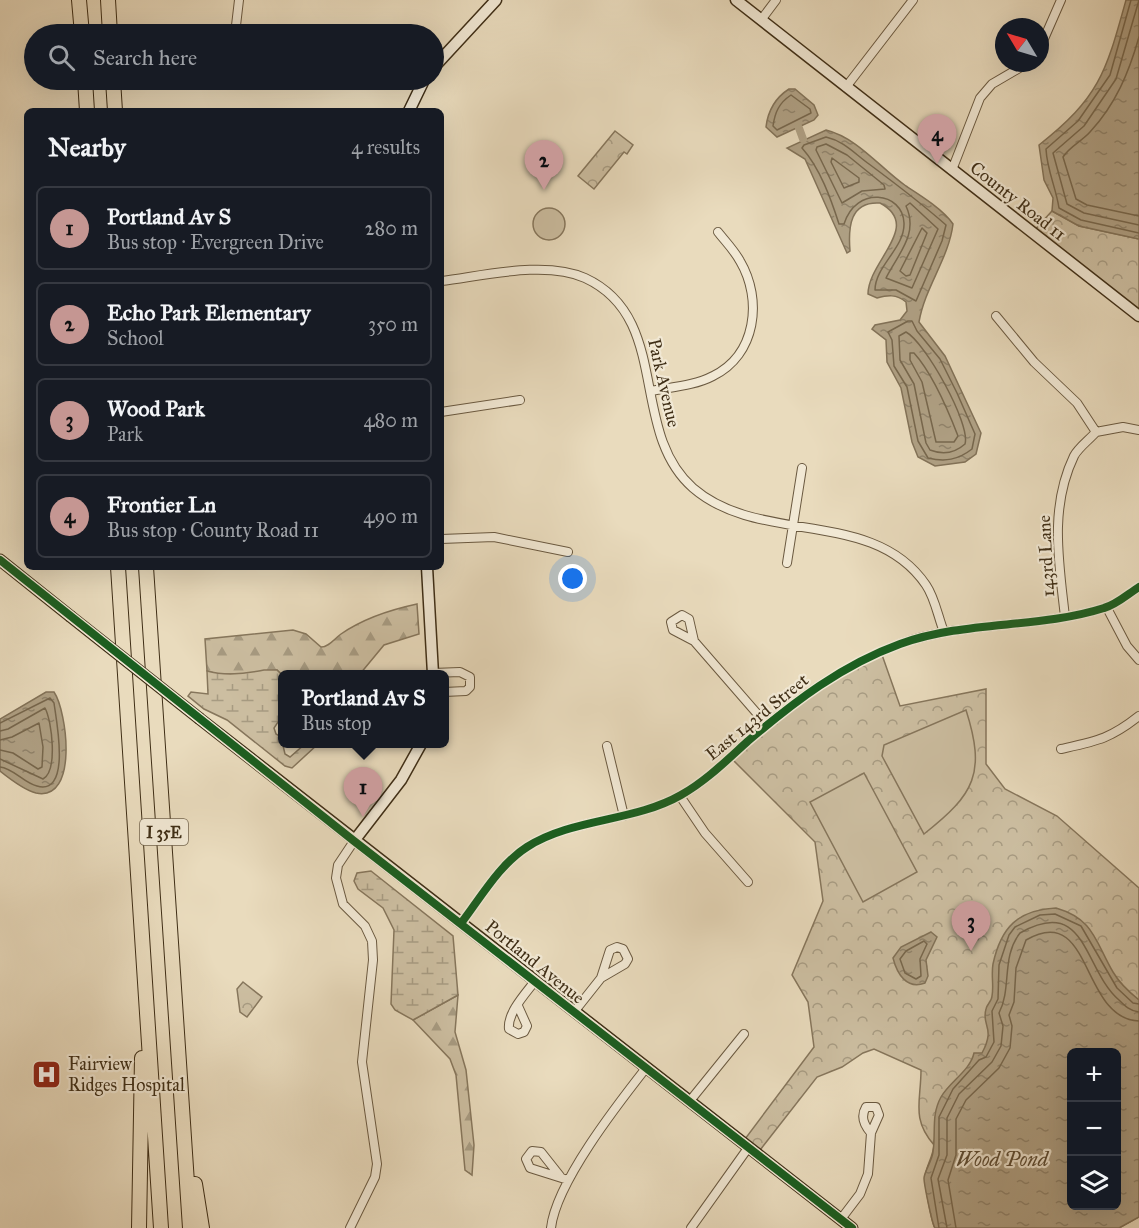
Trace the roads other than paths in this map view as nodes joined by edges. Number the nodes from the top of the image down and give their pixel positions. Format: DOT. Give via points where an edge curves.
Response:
graph roads {
  1 [pos="79,0"];
  2 [pos="108,0"];
  3 [pos="238,0"];
  4 [pos="496,0"];
  5 [pos="736,0"];
  6 [pos="776,0"];
  7 [pos="913,0"];
  8 [pos="1061,0"];
  9 [pos="761,20"];
  10 [pos="81,24"];
  11 [pos="109,24"];
  12 [pos="237,24"];
  13 [pos="1049,27"];
  14 [pos="444,56"];
  15 [pos="1013,72"];
  16 [pos="846,87"];
  17 [pos="86,90"];
  18 [pos="114,90"];
  19 [pos="418,90"];
  20 [pos="87,108"];
  21 [pos="116,108"];
  22 [pos="410,108"];
  23 [pos="952,170"];
  24 [pos="718,232"];
  25 [pos="444,281"];
  26 [pos="996,316"];
  27 [pos="1139,316"];
  28 [pos="651,391"];
  29 [pos="520,400"];
  30 [pos="444,412"];
  31 [pos="1139,430"];
  32 [pos="1096,432"];
  33 [pos="802,468"];
  34 [pos="793,526"];
  35 [pos="444,539"];
  36 [pos="568,552"];
  37 [pos="0,560"];
  38 [pos="787,563"];
  39 [pos="118,570"];
  40 [pos="146,570"];
  41 [pos="427,570"];
  42 [pos="1139,587"];
  43 [pos="1107,608"];
  44 [pos="1065,617"];
  45 [pos="944,632"];
  46 [pos="694,640"];
  47 [pos="1139,660"];
  48 [pos="433,670"];
  49 [pos="449,673"];
  50 [pos="449,692"];
  51 [pos="1139,716"];
  52 [pos="767,726"];
  53 [pos="607,746"];
  54 [pos="419,748"];
  55 [pos="1061,749"];
  56 [pos="680,796"];
  57 [pos="624,816"];
  58 [pos="354,841"];
  59 [pos="748,882"];
  60 [pos="462,922"];
  61 [pos="143,960"];
  62 [pos="601,978"];
  63 [pos="535,981"];
  64 [pos="518,1006"];
  65 [pos="574,1012"];
  66 [pos="744,1034"];
  67 [pos="646,1068"];
  68 [pos="182,1096"];
  69 [pos="689,1102"];
  70 [pos="871,1133"];
  71 [pos="748,1148"];
  72 [pos="560,1176"];
  73 [pos="568,1180"];
  74 [pos="841,1219"];
  75 [pos="139,1228"];
  76 [pos="161,1228"];
  77 [pos="190,1228"];
  78 [pos="202,1228"];
  79 [pos="350,1228"];
  80 [pos="551,1228"];
  81 [pos="691,1228"];
  82 [pos="852,1228"];
  1 -- 10 [label="highway"];
  2 -- 11 [label="highway"];
  3 -- 12 [label="street"];
  4 -- 14 [label="street"];
  5 -- 9 [label="street, County Road 11"];
  6 -- 9 [label="street"];
  7 -- 16 [label="street"];
  8 -- 13 [label="street"];
  9 -- 16 [label="street, County Road 11"];
  15 -- 23 [label="street" via="992,84 980,98"];
  16 -- 23 [label="street, County Road 11"];
  17 -- 20 [label="highway"];
  18 -- 21 [label="highway"];
  19 -- 22 [label="street"];
  23 -- 27 [label="street, County Road 11"];
  24 -- 28 [label="street" via="740,261 751,289 754,314 748,339 734,361 714,376"];
  25 -- 28 [label="street, Park Avenue" via="541,270 564,271 585,278 612,295 632,320 642,344"];
  26 -- 32 [label="street" via="1034,362 1077,403"];
  28 -- 34 [label="street, Park Avenue" via="665,448 693,487 736,514"];
  29 -- 30 [label="street"];
  31 -- 32 [label="street" via="1123,427"];
  32 -- 44 [label="street, 143rd Lane" via="1075,455 1058,509"];
  33 -- 34 [label="street"];
  34 -- 38 [label="street"];
  34 -- 45 [label="street, Park Avenue" via="861,538 897,554 928,587"];
  35 -- 36 [label="street" via="494,537"];
  37 -- 58 [label="street, Portland Avenue, bridge"];
  39 -- 61 [label="highway, I 35E"];
  40 -- 68 [label="highway, I 35E"];
  41 -- 48 [label="street"];
  42 -- 43 [label="street, East 143rd Street"];
  43 -- 44 [label="street, East 143rd Street"];
  43 -- 47 [label="street"];
  44 -- 45 [label="street, East 143rd Street"];
  45 -- 52 [label="street, East 143rd Street" via="900,644 852,665 807,693"];
  46 -- 52 [label="street"];
  49 -- 50 [label="street" via="470,677 470,687"];
  51 -- 55 [label="street" via="1115,735"];
  52 -- 56 [label="street, East 143rd Street"];
  53 -- 57 [label="street"];
  54 -- 58 [label="street" via="401,780"];
  56 -- 57 [label="street, East 143rd Street"];
  56 -- 59 [label="street" via="705,833"];
  57 -- 60 [label="street, East 143rd Street" via="554,834 526,847 504,867"];
  58 -- 60 [label="street, Portland Avenue"];
  58 -- 79 [label="street" via="338,865 336,878 343,904 365,926 372,941 362,1062 377,1164 375,1177"];
  60 -- 63 [label="street, Portland Avenue"];
  61 -- 75 [label="highway"];
  61 -- 76 [label="highway, I 35E"];
  62 -- 65 [label="street"];
  63 -- 64 [label="street, Portland Avenue"];
  63 -- 65 [label="street, Portland Avenue"];
  65 -- 67 [label="street, Portland Avenue"];
  66 -- 69 [label="street"];
  67 -- 69 [label="street, Portland Avenue"];
  67 -- 73 [label="street"];
  68 -- 77 [label="highway, I 35E"];
  68 -- 78 [label="highway"];
  69 -- 71 [label="street, Portland Avenue"];
  70 -- 74 [label="street" via="868,1173 860,1194"];
  71 -- 74 [label="street, Portland Avenue"];
  71 -- 81 [label="street"];
  72 -- 73 [label="street"];
  73 -- 80 [label="street" via="552,1215"];
  74 -- 82 [label="street, Portland Avenue"];
}
